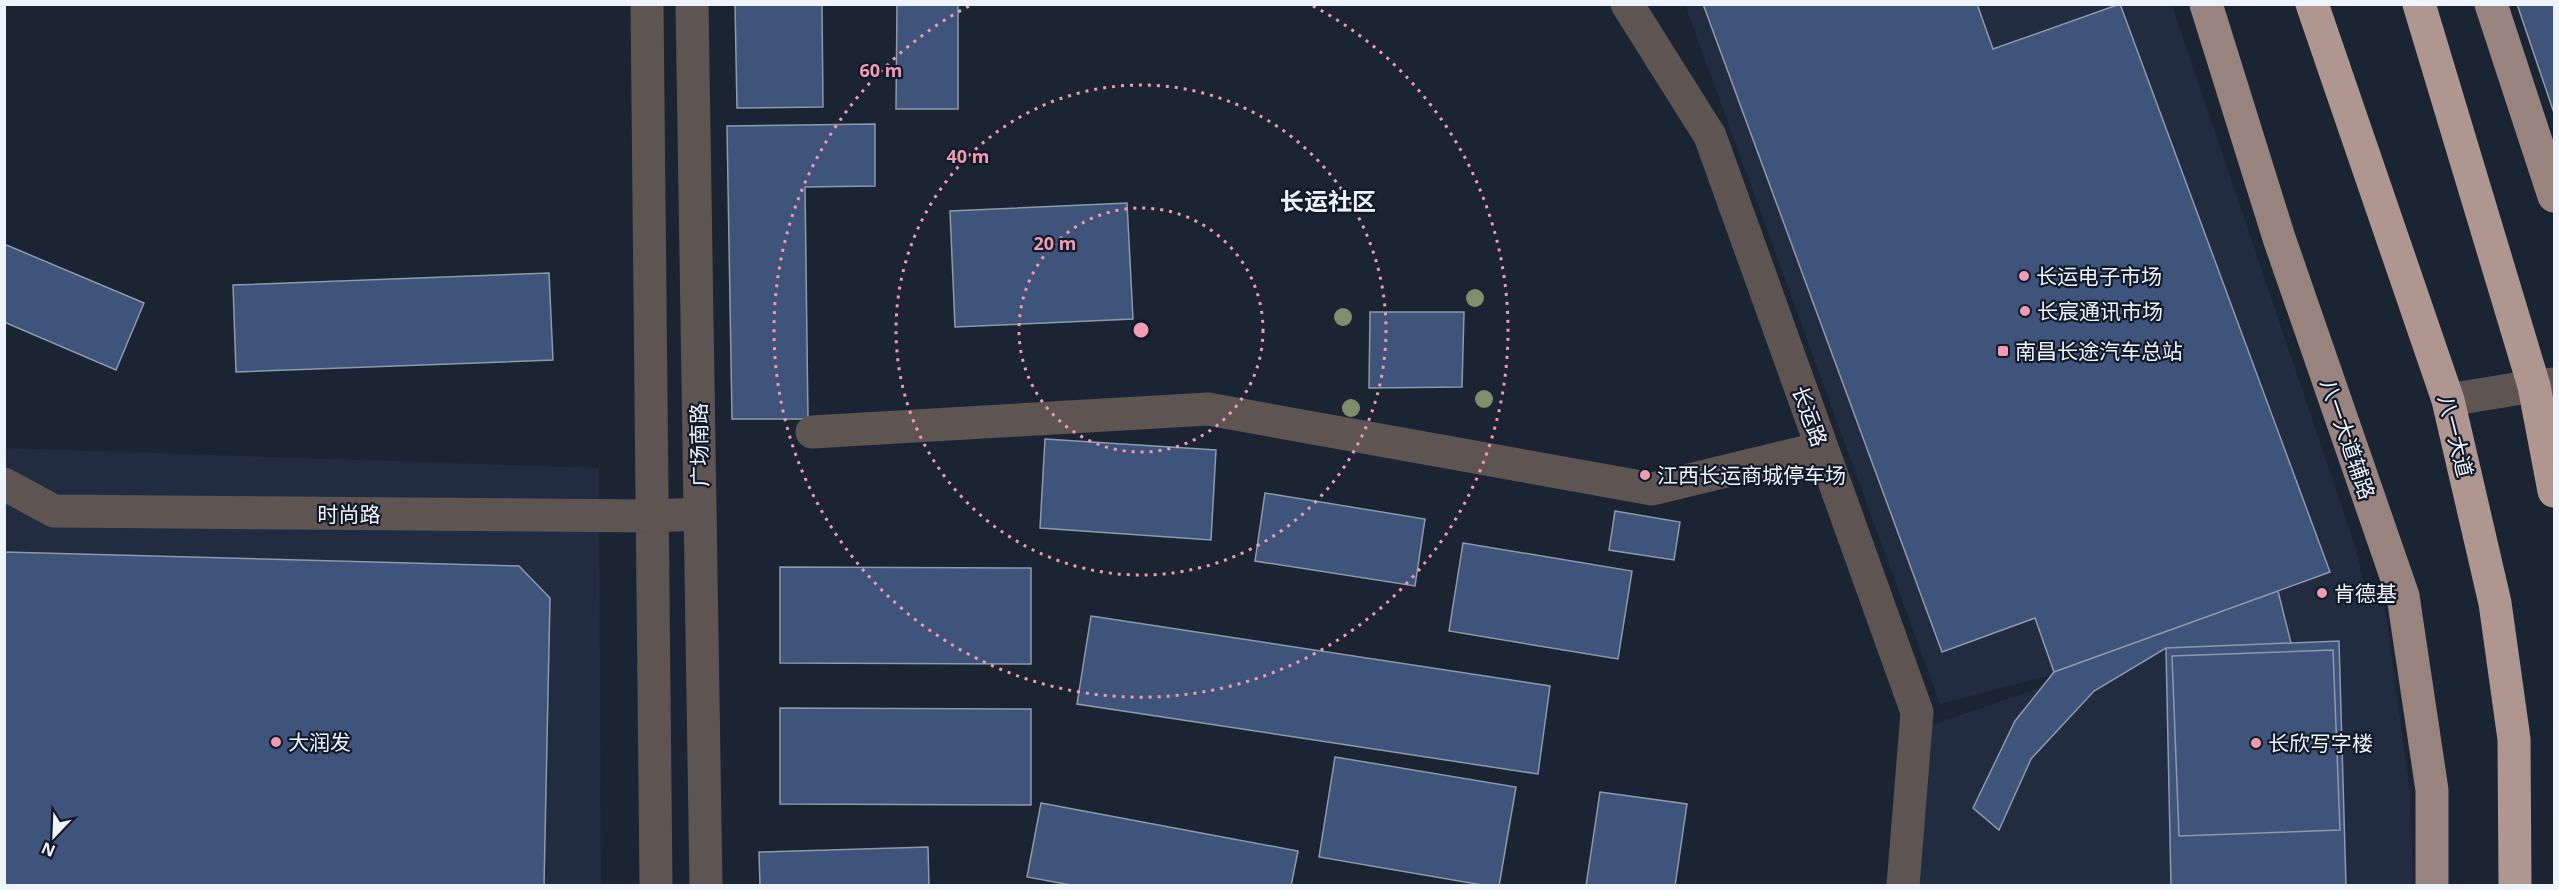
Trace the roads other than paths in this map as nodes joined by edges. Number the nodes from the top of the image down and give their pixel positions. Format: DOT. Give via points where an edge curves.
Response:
graph roads {
  1 [pos="646,4"];
  2 [pos="692,4"];
  3 [pos="1627,4"];
  4 [pos="2206,4"];
  5 [pos="2312,4"];
  6 [pos="2419,4"];
  7 [pos="2491,4"];
  8 [pos="2554,196"];
  9 [pos="2544,385"];
  10 [pos="2448,400"];
  11 [pos="812,432"];
  12 [pos="1821,448"];
  13 [pos="4,484"];
  14 [pos="2554,492"];
  15 [pos="700,514"];
  16 [pos="650,516"];
  17 [pos="656,885"];
  18 [pos="706,885"];
  19 [pos="1903,885"];
  20 [pos="2432,885"];
  21 [pos="2515,885"];
  1 -- 16 [label="street"];
  2 -- 15 [label="street, 广场南路"];
  3 -- 12 [label="street, 长运路" via="1710,136"];
  4 -- 20 [label="main road, 八一大道辅路" via="2279,238 2403,596 2432,790"];
  5 -- 10 [label="highway, 八一大道"];
  6 -- 9 [label="highway"];
  7 -- 8 [label="main road"];
  9 -- 10 [label="street"];
  9 -- 14 [label="highway"];
  10 -- 21 [label="highway, 八一大道" via="2495,603 2514,739"];
  11 -- 12 [label="street" via="1208,409 1652,489"];
  12 -- 19 [label="street, 长运路" via="1917,712"];
  13 -- 16 [label="street, 时尚路" via="54,511"];
  15 -- 16 [label="street, 时尚路"];
  15 -- 18 [label="street, 广场南路"];
  16 -- 17 [label="street"];
}
